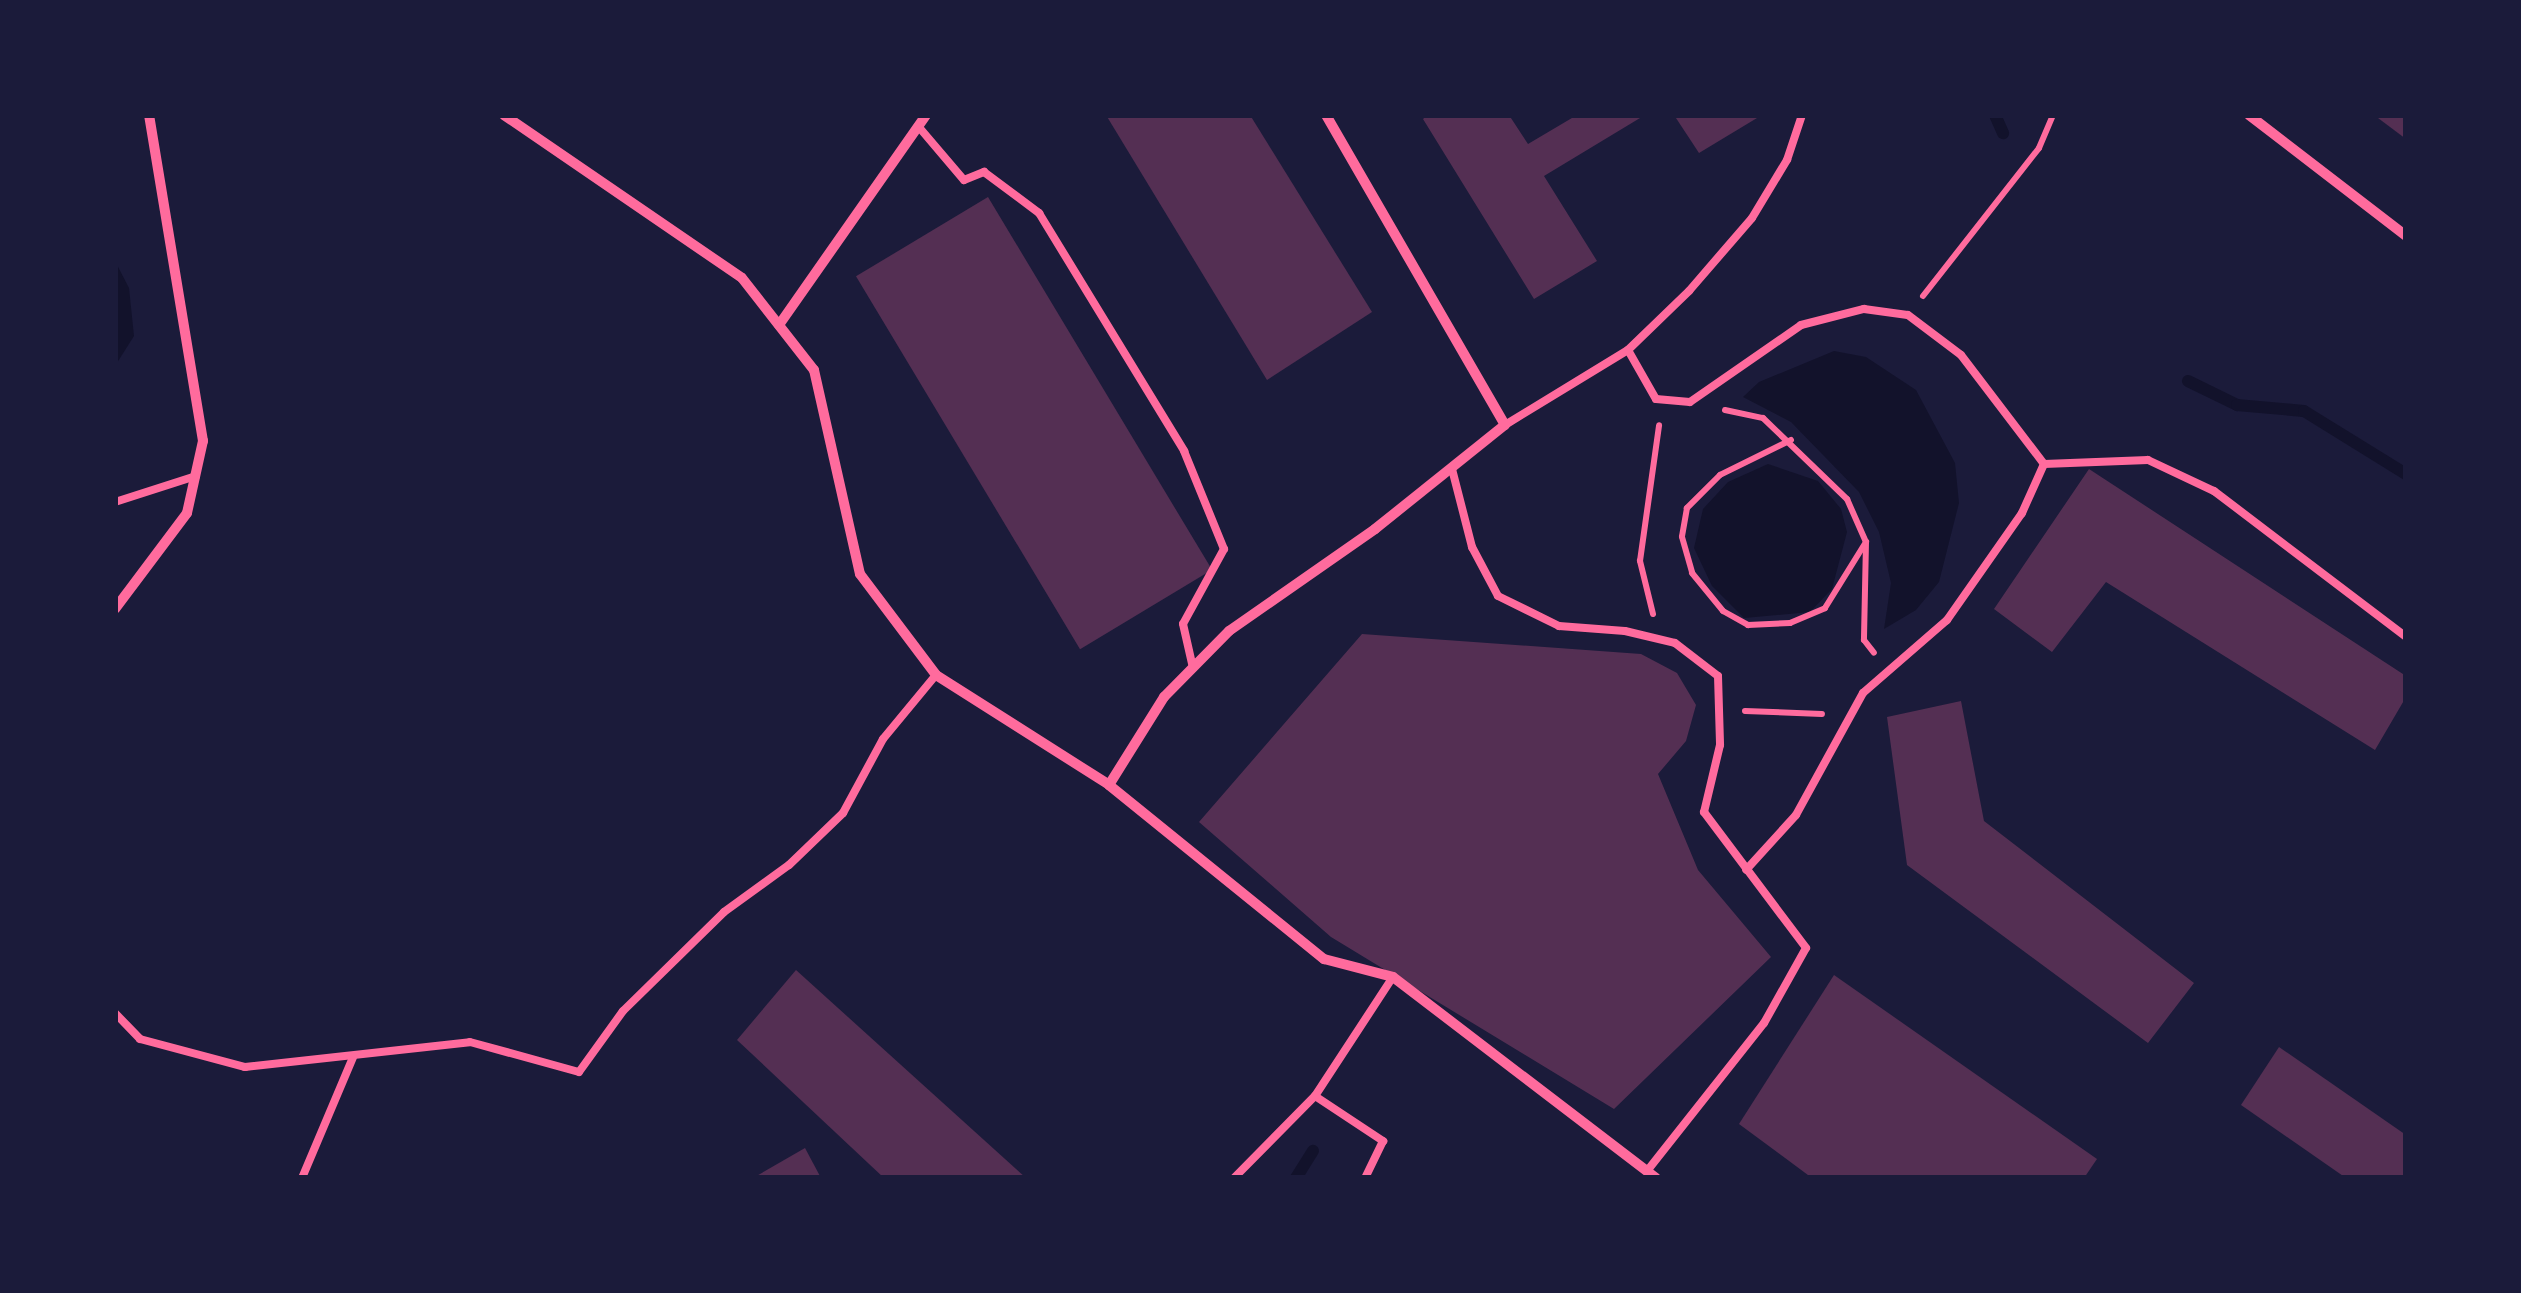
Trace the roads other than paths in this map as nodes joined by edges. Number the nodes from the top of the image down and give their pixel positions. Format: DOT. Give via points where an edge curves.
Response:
graph roads {
  1 [pos="149,115"];
  2 [pos="504,115"];
  3 [pos="926,115"];
  4 [pos="1326,115"];
  5 [pos="1802,115"];
  6 [pos="2249,115"];
  7 [pos="918,126"];
  8 [pos="2406,236"];
  9 [pos="778,325"];
  10 [pos="1628,350"];
  11 [pos="1505,425"];
  12 [pos="2044,464"];
  13 [pos="1452,468"];
  14 [pos="196,476"];
  15 [pos="115,502"];
  16 [pos="115,609"];
  17 [pos="2406,637"];
  18 [pos="1192,668"];
  19 [pos="936,675"];
  20 [pos="1109,785"];
  21 [pos="1746,870"];
  22 [pos="1393,977"];
  23 [pos="115,1012"];
  24 [pos="353,1056"];
  25 [pos="1314,1096"];
  26 [pos="1651,1174"];
  27 [pos="302,1178"];
  28 [pos="1234,1178"];
  29 [pos="1366,1178"];
  1 -- 14 [label="street" via="203,441"];
  2 -- 9 [label="street" via="742,278"];
  3 -- 7 [label="street"];
  4 -- 11 [label="street"];
  5 -- 10 [label="lane" via="1787,160 1752,218"];
  6 -- 8 [label="street"];
  7 -- 9 [label="street"];
  7 -- 18 [label="lane" via="964,180 984,172 1040,214 1184,452 1224,550 1184,624"];
  9 -- 19 [label="street" via="814,370 860,574"];
  10 -- 11 [label="lane"];
  10 -- 12 [label="lane" via="1656,399 1690,402 1801,325 1864,309 1908,315 1960,355"];
  11 -- 13 [label="street"];
  12 -- 17 [label="lane" via="2148,460 2214,491"];
  12 -- 21 [label="lane" via="2022,513 1947,620 1863,693 1796,814"];
  13 -- 18 [label="street" via="1229,631"];
  13 -- 21 [label="lane" via="1472,547 1498,596 1559,626 1661,639 1718,676 1720,745 1704,812"];
  14 -- 15 [label="lane"];
  14 -- 16 [label="street" via="187,513"];
  18 -- 20 [label="street" via="1164,697"];
  19 -- 20 [label="street"];
  19 -- 24 [label="lane" via="883,739 843,814 789,865 724,912 622,1011 580,1072 470,1042"];
  20 -- 22 [label="street" via="1324,959"];
  21 -- 26 [label="lane" via="1806,948 1764,1023"];
  22 -- 25 [label="lane"];
  22 -- 26 [label="street"];
  23 -- 24 [label="lane" via="140,1038 245,1067"];
  24 -- 27 [label="lane"];
  25 -- 28 [label="lane"];
  25 -- 29 [label="lane" via="1383,1141"];
}
